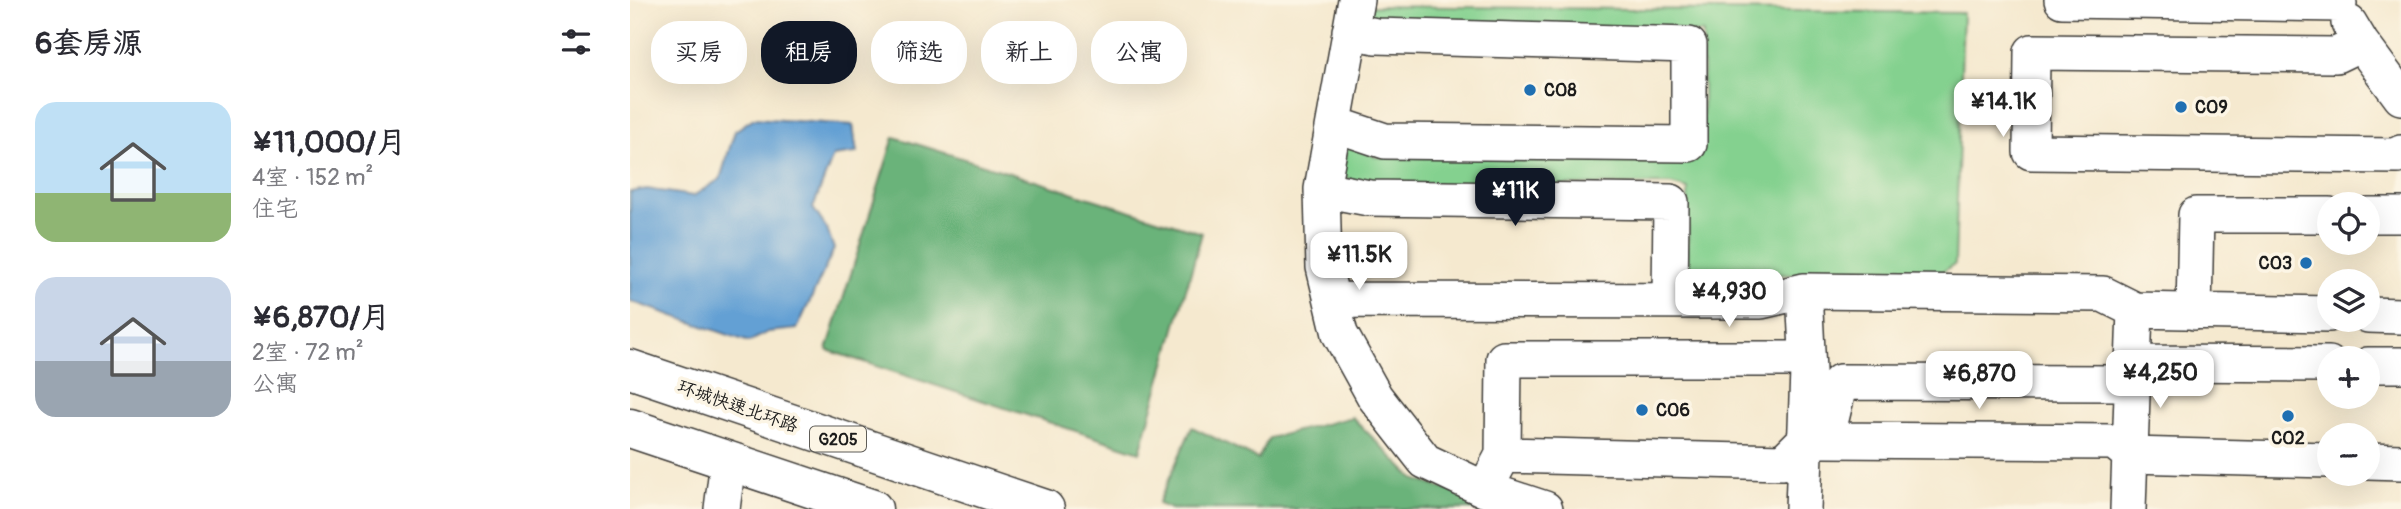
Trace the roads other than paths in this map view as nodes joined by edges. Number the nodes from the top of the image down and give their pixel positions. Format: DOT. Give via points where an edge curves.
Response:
graph roads {
  1 [pos="2062,0"];
  2 [pos="2338,2"];
  3 [pos="1353,16"];
  4 [pos="2361,43"];
  5 [pos="2401,97"];
  6 [pos="1334,124"];
  7 [pos="2401,153"];
  8 [pos="1322,190"];
  9 [pos="2317,215"];
  10 [pos="2380,215"];
  11 [pos="2401,215"];
  12 [pos="1804,291"];
  13 [pos="1332,300"];
  14 [pos="1670,301"];
  15 [pos="2134,310"];
  16 [pos="2194,312"];
  17 [pos="2317,314"];
  18 [pos="2380,315"];
  19 [pos="2401,316"];
  20 [pos="1807,359"];
  21 [pos="2317,365"];
  22 [pos="2380,365"];
  23 [pos="2401,365"];
  24 [pos="630,369"];
  25 [pos="2134,373"];
  26 [pos="630,428"];
  27 [pos="1816,440"];
  28 [pos="2130,455"];
  29 [pos="1503,456"];
  30 [pos="2317,460"];
  31 [pos="728,461"];
  32 [pos="2380,461"];
  33 [pos="2401,462"];
  34 [pos="1484,489"];
  35 [pos="722,509"];
  36 [pos="873,509"];
  37 [pos="1045,509"];
  38 [pos="1545,509"];
  39 [pos="1803,509"];
  40 [pos="2128,509"];
  1 -- 2 [label="street"];
  2 -- 4 [label="street"];
  3 -- 6 [label="street"];
  3 -- 6 [label="street" via="1376,36 1689,45 1689,144 1385,141"];
  4 -- 5 [label="street"];
  4 -- 7 [label="street" via="2336,55 2032,52 2031,152"];
  6 -- 8 [label="street"];
  8 -- 13 [label="street" via="1324,267"];
  8 -- 14 [label="street" via="1369,198 1671,202"];
  9 -- 16 [label="street" via="2196,215"];
  10 -- 11 [label="street"];
  12 -- 14 [label="street" via="1760,301"];
  12 -- 15 [label="street" via="2103,294"];
  12 -- 20 [label="street"];
  13 -- 14 [label="street"];
  13 -- 34 [label="street" via="1340,334 1375,397 1425,461"];
  15 -- 16 [label="street"];
  15 -- 25 [label="street"];
  16 -- 17 [label="street"];
  18 -- 19 [label="street"];
  20 -- 27 [label="street"];
  20 -- 29 [label="street" via="1504,359"];
  21 -- 25 [label="street"];
  22 -- 23 [label="street"];
  24 -- 37 [label="highway, 环城快速北环路 / G205"];
  25 -- 27 [label="street" via="1840,382"];
  25 -- 28 [label="street"];
  26 -- 31 [label="highway"];
  27 -- 28 [label="street" via="2114,443"];
  27 -- 29 [label="street" via="1783,462"];
  27 -- 39 [label="street"];
  28 -- 30 [label="street"];
  28 -- 40 [label="street"];
  29 -- 34 [label="street"];
  31 -- 35 [label="street"];
  31 -- 36 [label="highway"];
  32 -- 33 [label="street"];
  34 -- 38 [label="street"];
}
